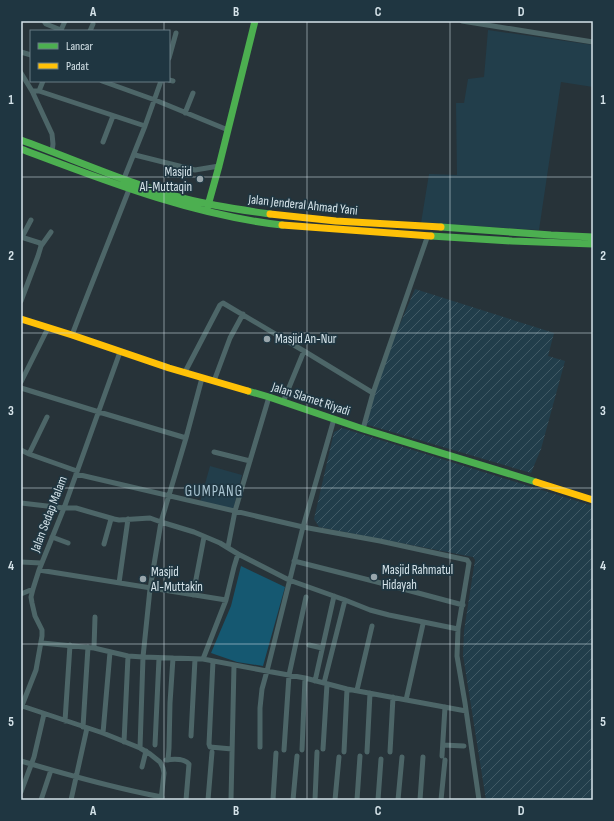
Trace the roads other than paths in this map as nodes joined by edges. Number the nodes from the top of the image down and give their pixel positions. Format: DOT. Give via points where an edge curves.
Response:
graph roads {
  1 [pos="44,21"];
  2 [pos="255,21"];
  3 [pos="462,21"];
  4 [pos="93,24"];
  5 [pos="60,30"];
  6 [pos="90,30"];
  7 [pos="176,33"];
  8 [pos="593,42"];
  9 [pos="170,54"];
  10 [pos="21,73"];
  11 [pos="43,82"];
  12 [pos="105,82"];
  13 [pos="161,82"];
  14 [pos="32,91"];
  15 [pos="39,91"];
  16 [pos="193,93"];
  17 [pos="155,100"];
  18 [pos="185,113"];
  19 [pos="113,116"];
  20 [pos="145,126"];
  21 [pos="228,130"];
  22 [pos="21,140"];
  23 [pos="103,142"];
  24 [pos="21,149"];
  25 [pos="52,152"];
  26 [pos="135,154"];
  27 [pos="219,166"];
  28 [pos="123,182"];
  29 [pos="131,185"];
  30 [pos="207,208"];
  31 [pos="31,220"];
  32 [pos="428,226"];
  33 [pos="51,232"];
  34 [pos="428,236"];
  35 [pos="593,236"];
  36 [pos="21,237"];
  37 [pos="593,244"];
  38 [pos="41,246"];
  39 [pos="21,301"];
  40 [pos="242,314"];
  41 [pos="21,319"];
  42 [pos="48,328"];
  43 [pos="72,335"];
  44 [pos="304,351"];
  45 [pos="120,352"];
  46 [pos="185,372"];
  47 [pos="202,378"];
  48 [pos="214,381"];
  49 [pos="21,382"];
  50 [pos="21,388"];
  51 [pos="373,393"];
  52 [pos="269,397"];
  53 [pos="283,402"];
  54 [pos="99,412"];
  55 [pos="47,417"];
  56 [pos="334,419"];
  57 [pos="363,429"];
  58 [pos="186,438"];
  59 [pos="21,450"];
  60 [pos="214,452"];
  61 [pos="29,454"];
  62 [pos="250,461"];
  63 [pos="76,472"];
  64 [pos="169,496"];
  65 [pos="593,500"];
  66 [pos="21,503"];
  67 [pos="64,508"];
  68 [pos="235,511"];
  69 [pos="111,518"];
  70 [pos="128,519"];
  71 [pos="161,522"];
  72 [pos="303,527"];
  73 [pos="204,536"];
  74 [pos="52,537"];
  75 [pos="68,543"];
  76 [pos="104,544"];
  77 [pos="228,547"];
  78 [pos="238,554"];
  79 [pos="294,561"];
  80 [pos="21,562"];
  81 [pos="41,563"];
  82 [pos="39,570"];
  83 [pos="289,580"];
  84 [pos="119,584"];
  85 [pos="33,589"];
  86 [pos="150,589"];
  87 [pos="21,594"];
  88 [pos="193,595"];
  89 [pos="334,596"];
  90 [pos="306,597"];
  91 [pos="226,600"];
  92 [pos="345,600"];
  93 [pos="463,605"];
  94 [pos="95,617"];
  95 [pos="423,624"];
  96 [pos="372,626"];
  97 [pos="458,628"];
  98 [pos="42,643"];
  99 [pos="70,645"];
  100 [pos="309,645"];
  101 [pos="91,647"];
  102 [pos="322,648"];
  103 [pos="110,652"];
  104 [pos="128,656"];
  105 [pos="143,658"];
  106 [pos="159,658"];
  107 [pos="173,658"];
  108 [pos="195,659"];
  109 [pos="203,659"];
  110 [pos="213,661"];
  111 [pos="234,665"];
  112 [pos="267,671"];
  113 [pos="289,675"];
  114 [pos="306,678"];
  115 [pos="315,681"];
  116 [pos="325,684"];
  117 [pos="346,689"];
  118 [pos="357,690"];
  119 [pos="370,693"];
  120 [pos="393,697"];
  121 [pos="406,700"];
  122 [pos="22,707"];
  123 [pos="445,707"];
  124 [pos="466,711"];
  125 [pos="44,714"];
  126 [pos="65,721"];
  127 [pos="85,727"];
  128 [pos="103,733"];
  129 [pos="190,736"];
  130 [pos="124,742"];
  131 [pos="155,745"];
  132 [pos="443,745"];
  133 [pos="464,746"];
  134 [pos="260,747"];
  135 [pos="140,748"];
  136 [pos="232,749"];
  137 [pos="284,750"];
  138 [pos="302,750"];
  139 [pos="146,751"];
  140 [pos="212,752"];
  141 [pos="344,752"];
  142 [pos="367,752"];
  143 [pos="390,752"];
  144 [pos="276,753"];
  145 [pos="297,756"];
  146 [pos="360,756"];
  147 [pos="338,757"];
  148 [pos="402,757"];
  149 [pos="423,758"];
  150 [pos="381,759"];
  151 [pos="168,760"];
  152 [pos="21,762"];
  153 [pos="160,762"];
  154 [pos="31,764"];
  155 [pos="142,767"];
  156 [pos="51,770"];
  157 [pos="76,778"];
  158 [pos="21,792"];
  159 [pos="162,798"];
  160 [pos="41,800"];
  161 [pos="71,800"];
  162 [pos="186,800"];
  163 [pos="208,800"];
  164 [pos="231,800"];
  165 [pos="273,800"];
  166 [pos="293,800"];
  167 [pos="315,800"];
  168 [pos="335,800"];
  169 [pos="357,800"];
  170 [pos="378,800"];
  171 [pos="398,800"];
  172 [pos="420,800"];
  173 [pos="441,800"];
  174 [pos="479,800"];
  1 -- 5 [label="street"];
  2 -- 21 [label="main road"];
  3 -- 8 [label="street"];
  4 -- 6 [label="street"];
  7 -- 9 [label="street"];
  10 -- 14 [label="street"];
  11 -- 15 [label="street"];
  12 -- 17 [label="street"];
  13 -- 17 [label="street"];
  14 -- 15 [label="street"];
  14 -- 25 [label="street" via="53,138"];
  15 -- 19 [label="street"];
  16 -- 18 [label="street"];
  17 -- 18 [label="street"];
  17 -- 20 [label="street"];
  18 -- 21 [label="street"];
  19 -- 20 [label="street"];
  19 -- 23 [label="street"];
  20 -- 26 [label="street"];
  21 -- 27 [label="main road"];
  22 -- 25 [label="main road, Jalan Jenderal Ahmad Yani"];
  24 -- 28 [label="main road, Jalan Jenderal Ahmad Yani"];
  25 -- 28 [label="main road, Jalan Jenderal Ahmad Yani"];
  26 -- 27 [label="street" via="195,170"];
  26 -- 28 [label="street"];
  27 -- 30 [label="main road"];
  28 -- 29 [label="main road, Jalan Jenderal Ahmad Yani"];
  29 -- 30 [label="main road, Jalan Jenderal Ahmad Yani" via="174,195"];
  29 -- 43 [label="street"];
  30 -- 32 [label="main road, Jalan Jenderal Ahmad Yani" via="289,217"];
  30 -- 34 [label="main road, Jalan Jenderal Ahmad Yani" via="243,219"];
  31 -- 36 [label="street"];
  32 -- 34 [label="street"];
  32 -- 35 [label="main road, Jalan Jenderal Ahmad Yani"];
  33 -- 38 [label="street"];
  34 -- 37 [label="main road, Jalan Jenderal Ahmad Yani"];
  34 -- 51 [label="street"];
  36 -- 38 [label="street"];
  38 -- 39 [label="street"];
  40 -- 44 [label="street"];
  40 -- 46 [label="street" via="224,303 220,305"];
  40 -- 48 [label="street"];
  41 -- 42 [label="main road, Jalan Slamet Riyadi"];
  42 -- 43 [label="main road, Jalan Slamet Riyadi"];
  42 -- 49 [label="street"];
  43 -- 45 [label="main road, Jalan Slamet Riyadi"];
  44 -- 51 [label="street"];
  44 -- 53 [label="street"];
  45 -- 46 [label="main road, Jalan Slamet Riyadi"];
  45 -- 54 [label="street, Jalan Sedap Malam"];
  46 -- 47 [label="main road, Jalan Slamet Riyadi"];
  47 -- 48 [label="main road, Jalan Slamet Riyadi"];
  47 -- 58 [label="street"];
  48 -- 52 [label="main road, Jalan Slamet Riyadi"];
  50 -- 54 [label="street"];
  51 -- 57 [label="street"];
  52 -- 53 [label="main road, Jalan Slamet Riyadi"];
  52 -- 62 [label="street"];
  53 -- 56 [label="main road, Jalan Slamet Riyadi"];
  54 -- 58 [label="street"];
  54 -- 63 [label="street, Jalan Sedap Malam"];
  55 -- 61 [label="street"];
  56 -- 57 [label="main road, Jalan Slamet Riyadi"];
  56 -- 72 [label="street"];
  57 -- 65 [label="main road, Jalan Slamet Riyadi"];
  58 -- 64 [label="street"];
  59 -- 61 [label="street"];
  60 -- 62 [label="street"];
  61 -- 63 [label="street"];
  62 -- 68 [label="street"];
  63 -- 64 [label="street"];
  63 -- 67 [label="street, Jalan Sedap Malam"];
  64 -- 68 [label="street"];
  64 -- 71 [label="street"];
  66 -- 67 [label="street"];
  67 -- 69 [label="street" via="76,508"];
  67 -- 74 [label="street, Jalan Sedap Malam"];
  68 -- 72 [label="street"];
  68 -- 77 [label="street"];
  69 -- 70 [label="street"];
  69 -- 76 [label="street"];
  70 -- 71 [label="street" via="150,518"];
  70 -- 84 [label="street"];
  71 -- 73 [label="street"];
  71 -- 86 [label="street"];
  72 -- 79 [label="street"];
  72 -- 93 [label="street" via="467,560 470,563"];
  73 -- 77 [label="street"];
  73 -- 88 [label="street"];
  74 -- 75 [label="street"];
  74 -- 81 [label="street, Jalan Sedap Malam"];
  77 -- 78 [label="street"];
  78 -- 83 [label="street"];
  78 -- 91 [label="street"];
  79 -- 83 [label="street"];
  79 -- 93 [label="street"];
  80 -- 81 [label="street"];
  81 -- 82 [label="street, Jalan Sedap Malam"];
  82 -- 84 [label="street"];
  82 -- 85 [label="street, Jalan Sedap Malam"];
  83 -- 89 [label="street"];
  83 -- 112 [label="street"];
  84 -- 86 [label="street"];
  85 -- 87 [label="street"];
  85 -- 98 [label="street, Jalan Sedap Malam" via="31,597 42,630"];
  86 -- 88 [label="street"];
  86 -- 105 [label="street"];
  88 -- 91 [label="street"];
  89 -- 92 [label="street"];
  89 -- 102 [label="street"];
  90 -- 113 [label="street"];
  91 -- 109 [label="street"];
  92 -- 97 [label="street" via="390,615"];
  92 -- 116 [label="street"];
  93 -- 97 [label="street"];
  94 -- 101 [label="street"];
  95 -- 121 [label="street"];
  96 -- 118 [label="street"];
  97 -- 124 [label="street" via="457,656"];
  98 -- 99 [label="street"];
  98 -- 122 [label="street, Jalan Sedap Malam" via="36,670"];
  99 -- 101 [label="street"];
  99 -- 126 [label="street"];
  100 -- 102 [label="street"];
  101 -- 103 [label="street"];
  101 -- 127 [label="street"];
  102 -- 115 [label="street"];
  103 -- 104 [label="street"];
  103 -- 128 [label="street"];
  104 -- 105 [label="street"];
  104 -- 130 [label="street"];
  105 -- 106 [label="street"];
  105 -- 135 [label="street"];
  106 -- 107 [label="street"];
  106 -- 131 [label="street"];
  107 -- 108 [label="street"];
  107 -- 151 [label="street"];
  108 -- 109 [label="street"];
  108 -- 129 [label="street"];
  109 -- 110 [label="street"];
  110 -- 111 [label="street"];
  110 -- 136 [label="street" via="209,744 214,748"];
  111 -- 112 [label="street"];
  111 -- 136 [label="street"];
  112 -- 113 [label="street"];
  112 -- 134 [label="street" via="260,708"];
  113 -- 114 [label="street"];
  113 -- 137 [label="street"];
  114 -- 115 [label="street"];
  114 -- 138 [label="street"];
  115 -- 116 [label="street"];
  116 -- 117 [label="street"];
  116 -- 167 [label="street"];
  117 -- 118 [label="street"];
  117 -- 141 [label="street"];
  118 -- 119 [label="street"];
  119 -- 120 [label="street"];
  119 -- 142 [label="street"];
  120 -- 121 [label="street"];
  120 -- 143 [label="street"];
  121 -- 123 [label="street"];
  122 -- 125 [label="street"];
  123 -- 124 [label="street"];
  123 -- 132 [label="street"];
  124 -- 174 [label="street"];
  125 -- 126 [label="street"];
  125 -- 154 [label="street"];
  126 -- 127 [label="street"];
  127 -- 128 [label="street"];
  127 -- 157 [label="street"];
  128 -- 130 [label="street"];
  130 -- 135 [label="street"];
  132 -- 133 [label="street"];
  132 -- 173 [label="street"];
  135 -- 139 [label="street"];
  136 -- 164 [label="street"];
  139 -- 153 [label="street"];
  139 -- 155 [label="street"];
  140 -- 163 [label="street"];
  144 -- 165 [label="street"];
  145 -- 166 [label="street"];
  146 -- 169 [label="street"];
  147 -- 168 [label="street"];
  148 -- 171 [label="street"];
  149 -- 172 [label="street"];
  150 -- 170 [label="street"];
  151 -- 153 [label="street"];
  151 -- 162 [label="street" via="186,760 189,764"];
  152 -- 154 [label="street"];
  153 -- 159 [label="street" via="164,773"];
  154 -- 156 [label="street"];
  154 -- 158 [label="street"];
  156 -- 157 [label="street"];
  156 -- 160 [label="street"];
  157 -- 159 [label="street"];
  157 -- 161 [label="street"];
}
